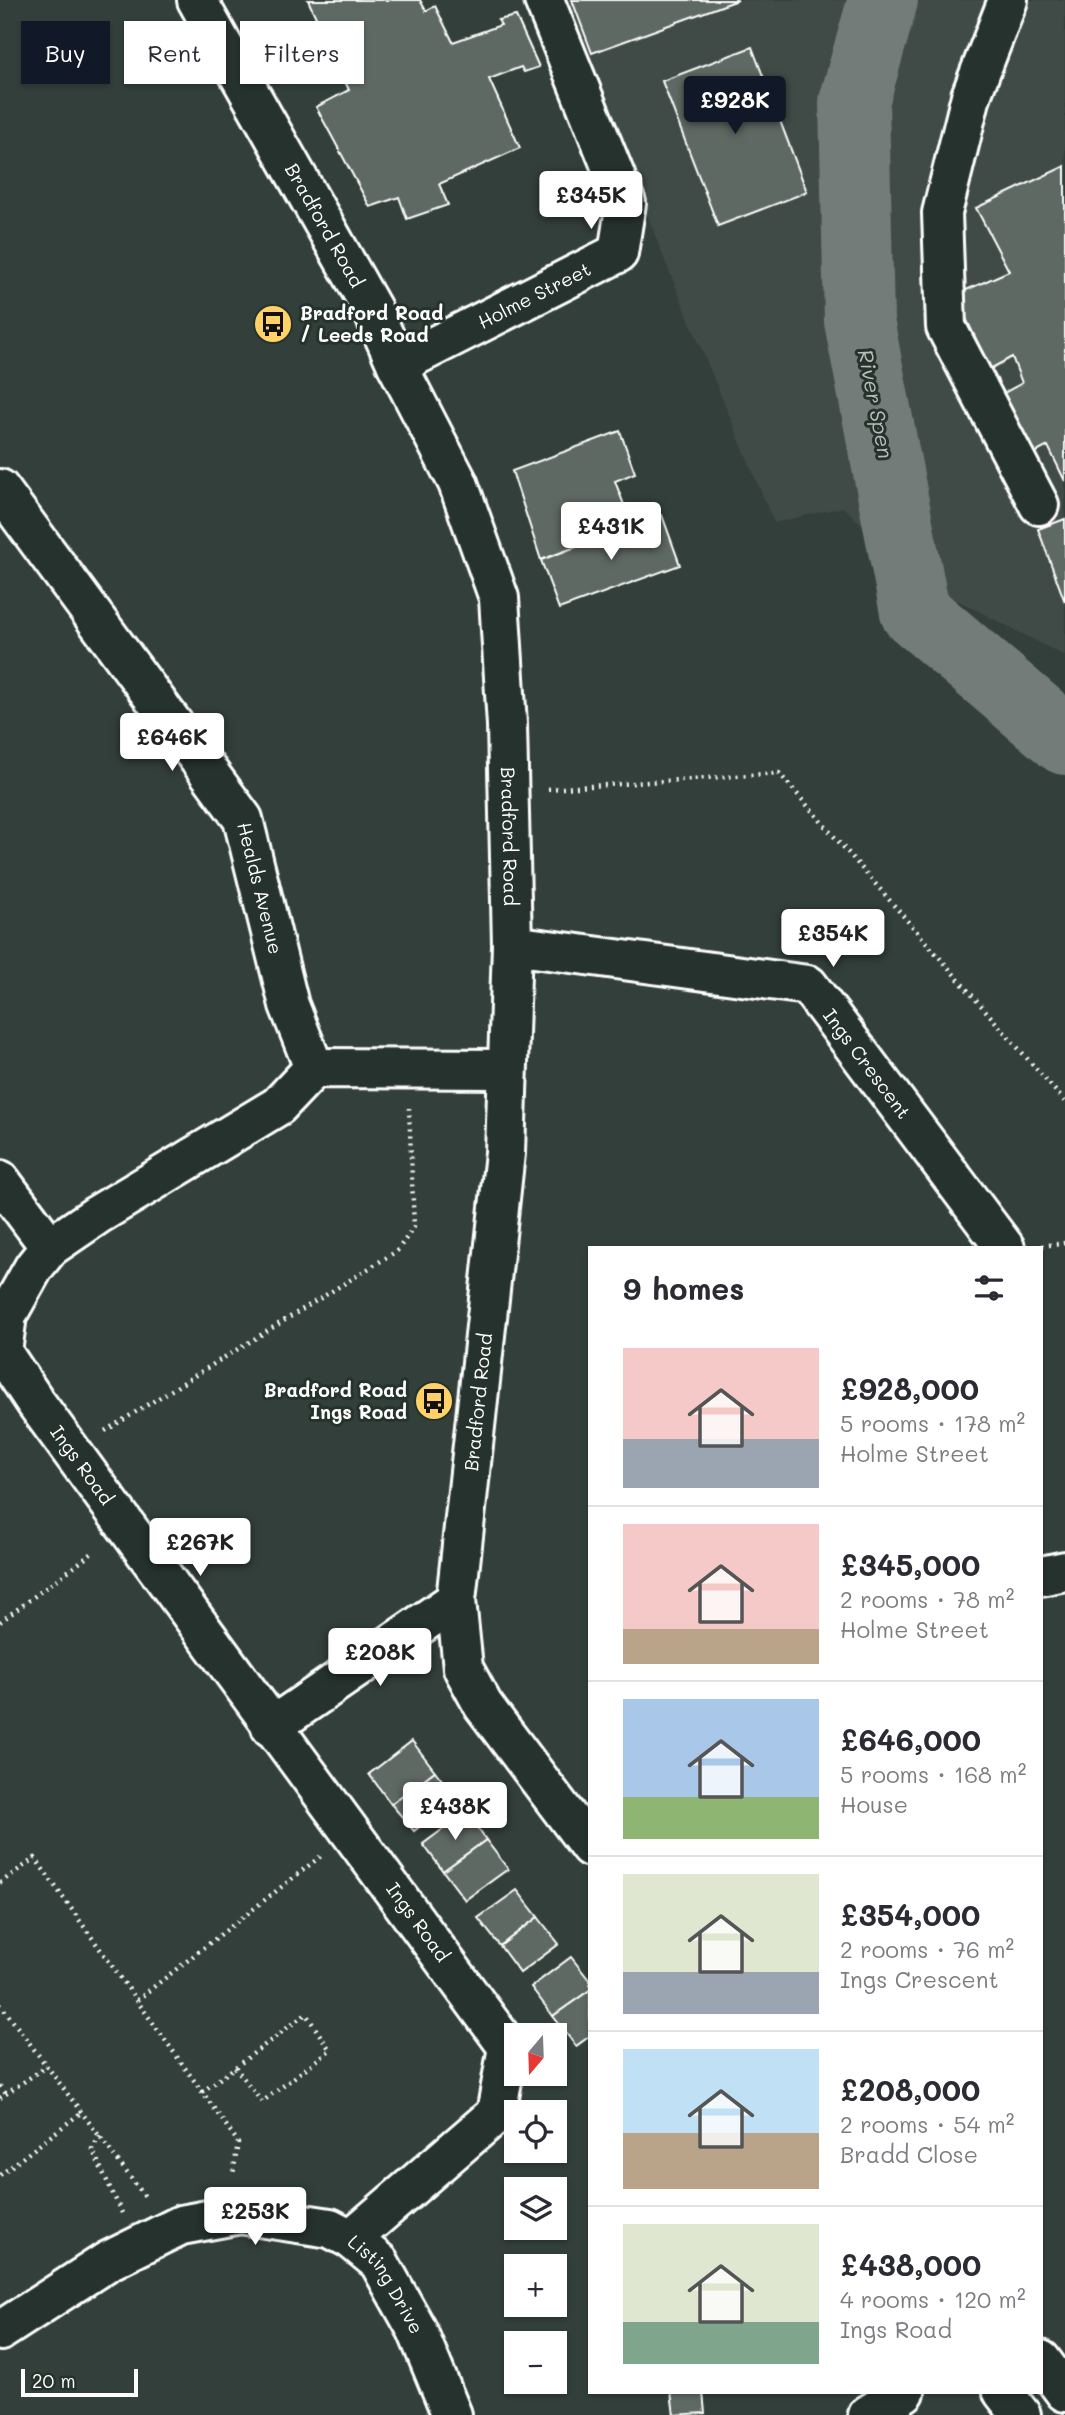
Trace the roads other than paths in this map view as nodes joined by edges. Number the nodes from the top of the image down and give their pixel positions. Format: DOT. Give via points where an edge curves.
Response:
graph roads {
  1 [pos="197,0"];
  2 [pos="544,0"];
  3 [pos="1008,0"];
  4 [pos="397,365"];
  5 [pos="0,489"];
  6 [pos="1039,505"];
  7 [pos="512,945"];
  8 [pos="314,1068"];
  9 [pos="508,1069"];
  10 [pos="0,1180"];
  11 [pos="1003,1246"];
  12 [pos="50,1247"];
  13 [pos="1065,1571"];
  14 [pos="1043,1576"];
  15 [pos="456,1600"];
  16 [pos="271,1727"];
  17 [pos="505,1731"];
  18 [pos="588,1815"];
  19 [pos="588,1844"];
  20 [pos="351,2239"];
  21 [pos="0,2331"];
  22 [pos="1043,2363"];
  23 [pos="1065,2392"];
  24 [pos="902,2394"];
  25 [pos="1005,2394"];
  26 [pos="452,2415"];
  27 [pos="868,2415"];
  28 [pos="1021,2415"];
  1 -- 4 [label="street, Bradford Road" via="372,309"];
  2 -- 4 [label="street, Holme Street" via="626,203 618,253"];
  3 -- 6 [label="street" via="971,96 942,213 946,327"];
  4 -- 7 [label="street, Bradford Road" via="458,483 499,598"];
  5 -- 8 [label="street, Healds Avenue" via="243,819 289,1005"];
  7 -- 9 [label="street, Bradford Road"];
  7 -- 11 [label="street, Ings Crescent" via="808,985"];
  8 -- 9 [label="street"];
  8 -- 12 [label="street, Ings Road" via="278,1106"];
  9 -- 15 [label="street, Bradford Road" via="505,1153"];
  10 -- 12 [label="street"];
  12 -- 16 [label="street, Ings Road" via="6,1315 2,1352"];
  13 -- 14 [label="street"];
  15 -- 16 [label="street"];
  15 -- 17 [label="street, Bradford Road" via="463,1668"];
  16 -- 20 [label="street, Ings Road" via="508,2047 496,2114"];
  17 -- 18 [label="street, Bradford Road"];
  17 -- 19 [label="street, Bradford Road"];
  20 -- 21 [label="street, Listing Drive" via="330,2228 240,2214 181,2225 108,2261"];
  20 -- 26 [label="street, Listing Drive" via="379,2262 417,2330"];
  22 -- 23 [label="street"];
  24 -- 27 [label="street"];
  25 -- 28 [label="street"];
}
